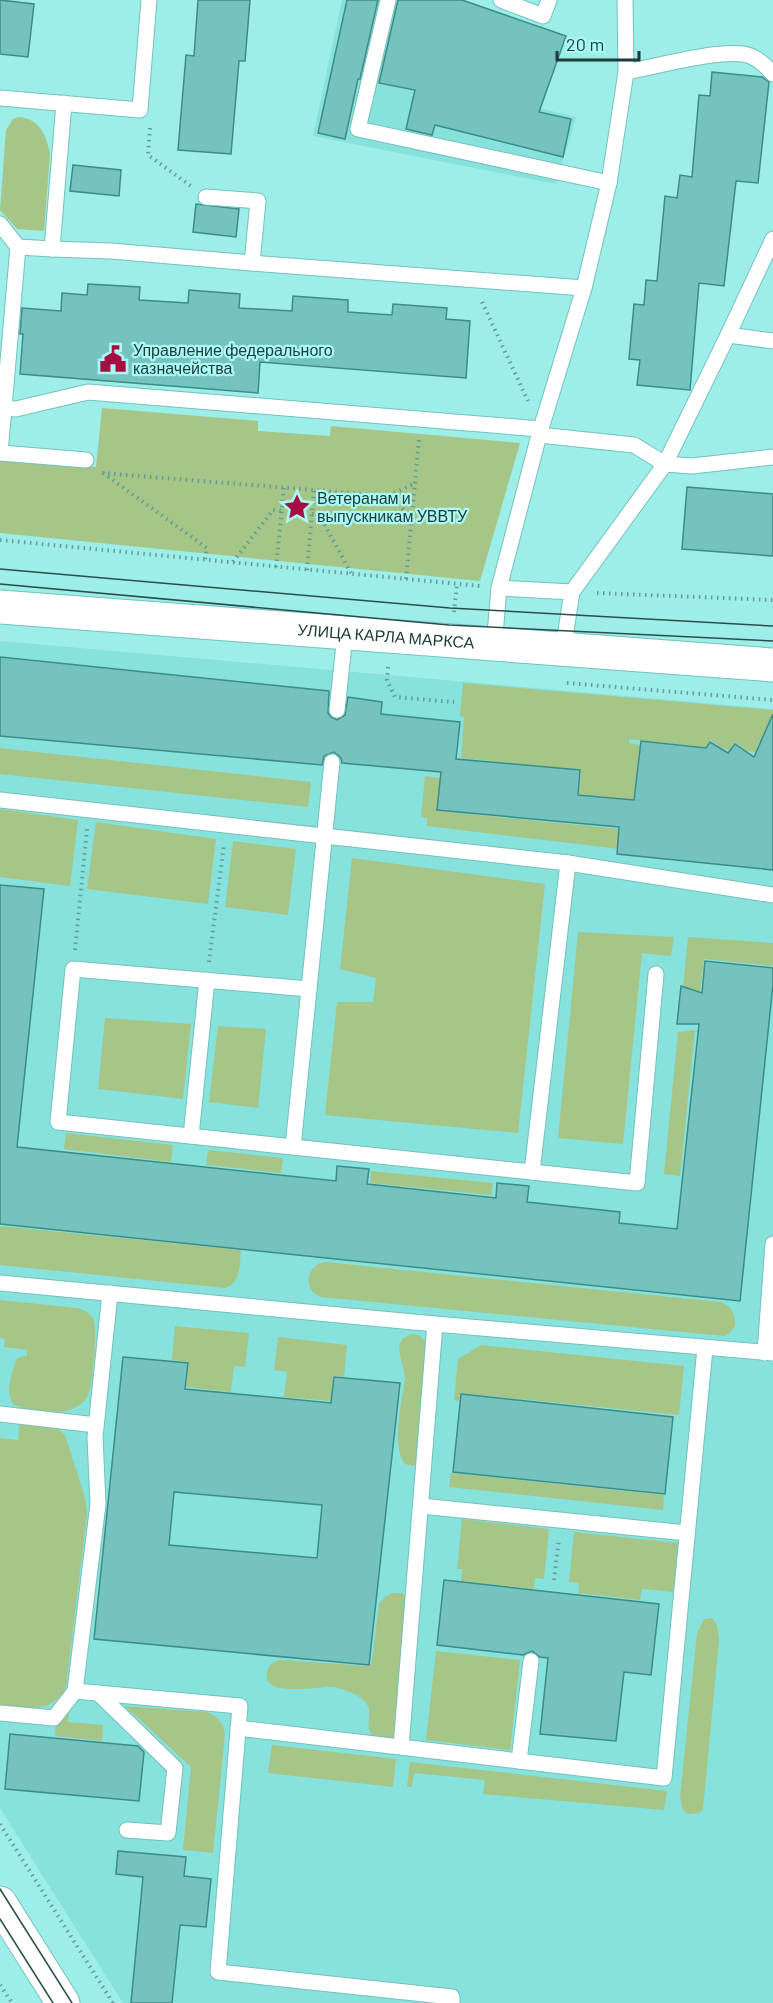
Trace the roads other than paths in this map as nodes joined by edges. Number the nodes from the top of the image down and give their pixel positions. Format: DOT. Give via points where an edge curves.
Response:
graph roads {
  1 [pos="149,0"];
  2 [pos="388,0"];
  3 [pos="501,0"];
  4 [pos="549,0"];
  5 [pos="625,0"];
  6 [pos="626,72"];
  7 [pos="773,74"];
  8 [pos="0,102"];
  9 [pos="64,103"];
  10 [pos="609,183"];
  11 [pos="206,197"];
  12 [pos="0,224"];
  13 [pos="773,238"];
  14 [pos="18,247"];
  15 [pos="52,249"];
  16 [pos="252,264"];
  17 [pos="584,288"];
  18 [pos="728,336"];
  19 [pos="773,341"];
  20 [pos="4,370"];
  21 [pos="4,408"];
  22 [pos="540,432"];
  23 [pos="0,453"];
  24 [pos="773,457"];
  25 [pos="86,460"];
  26 [pos="665,464"];
  27 [pos="499,588"];
  28 [pos="572,592"];
  29 [pos="0,608"];
  30 [pos="345,634"];
  31 [pos="494,646"];
  32 [pos="562,650"];
  33 [pos="773,665"];
  34 [pos="337,710"];
  35 [pos="332,762"];
  36 [pos="0,800"];
  37 [pos="324,836"];
  38 [pos="568,863"];
  39 [pos="773,895"];
  40 [pos="656,974"];
  41 [pos="207,980"];
  42 [pos="309,989"];
  43 [pos="191,1136"];
  44 [pos="293,1147"];
  45 [pos="532,1172"];
  46 [pos="773,1244"];
  47 [pos="0,1283"];
  48 [pos="110,1293"];
  49 [pos="435,1324"];
  50 [pos="705,1348"];
  51 [pos="769,1353"];
  52 [pos="0,1414"];
  53 [pos="96,1425"];
  54 [pos="421,1506"];
  55 [pos="687,1533"];
  56 [pos="531,1660"];
  57 [pos="75,1691"];
  58 [pos="98,1693"];
  59 [pos="0,1713"];
  60 [pos="238,1728"];
  61 [pos="401,1748"];
  62 [pos="519,1761"];
  63 [pos="127,1830"];
  64 [pos="0,1903"];
  65 [pos="63,2003"];
  66 [pos="452,2003"];
  1 -- 9 [label="lane" via="140,110"];
  2 -- 10 [label="lane" via="358,129"];
  3 -- 4 [label="lane" via="543,16"];
  5 -- 6 [label="lane"];
  6 -- 7 [label="lane" via="709,56 744,54 763,62"];
  6 -- 10 [label="lane"];
  8 -- 9 [label="lane"];
  9 -- 15 [label="lane"];
  10 -- 17 [label="lane"];
  11 -- 16 [label="lane" via="258,201"];
  12 -- 14 [label="lane"];
  13 -- 18 [label="lane"];
  14 -- 15 [label="lane"];
  14 -- 20 [label="lane"];
  15 -- 16 [label="lane" via="111,250"];
  16 -- 17 [label="lane"];
  17 -- 22 [label="lane"];
  18 -- 19 [label="lane"];
  18 -- 26 [label="lane"];
  20 -- 21 [label="lane"];
  21 -- 22 [label="lane" via="16,409 88,392"];
  21 -- 23 [label="lane"];
  22 -- 26 [label="lane" via="634,446"];
  22 -- 27 [label="lane"];
  23 -- 25 [label="lane"];
  24 -- 26 [label="lane" via="692,466"];
  26 -- 28 [label="lane"];
  27 -- 28 [label="lane"];
  27 -- 31 [label="lane"];
  28 -- 32 [label="lane"];
  29 -- 30 [label="main road, УЛИЦА КАРЛА МАРКСА"];
  30 -- 31 [label="main road, УЛИЦА КАРЛА МАРКСА"];
  30 -- 34 [label="lane"];
  31 -- 32 [label="main road, УЛИЦА КАРЛА МАРКСА"];
  32 -- 33 [label="main road, УЛИЦА КАРЛА МАРКСА"];
  35 -- 37 [label="lane"];
  36 -- 37 [label="lane"];
  37 -- 38 [label="lane"];
  37 -- 42 [label="lane"];
  38 -- 39 [label="lane"];
  38 -- 45 [label="lane"];
  40 -- 45 [label="lane" via="637,1183"];
  41 -- 42 [label="lane"];
  41 -- 43 [label="lane"];
  41 -- 43 [label="lane" via="73,969 58,1122"];
  42 -- 44 [label="lane"];
  43 -- 44 [label="lane"];
  44 -- 45 [label="lane"];
  46 -- 51 [label="lane"];
  47 -- 48 [label="lane"];
  48 -- 49 [label="lane"];
  48 -- 53 [label="lane"];
  49 -- 50 [label="lane"];
  49 -- 54 [label="lane"];
  50 -- 51 [label="lane"];
  50 -- 55 [label="lane"];
  52 -- 53 [label="lane"];
  53 -- 57 [label="lane" via="98,1504"];
  54 -- 55 [label="lane"];
  54 -- 61 [label="lane"];
  55 -- 62 [label="lane" via="664,1778"];
  56 -- 62 [label="lane"];
  57 -- 58 [label="lane"];
  57 -- 59 [label="lane" via="54,1718"];
  58 -- 60 [label="lane" via="240,1706"];
  58 -- 63 [label="lane" via="175,1768 168,1833"];
  60 -- 61 [label="lane"];
  60 -- 66 [label="lane" via="218,1972 452,1997"];
  61 -- 62 [label="lane"];
  64 -- 65 [label="main road"];
}
